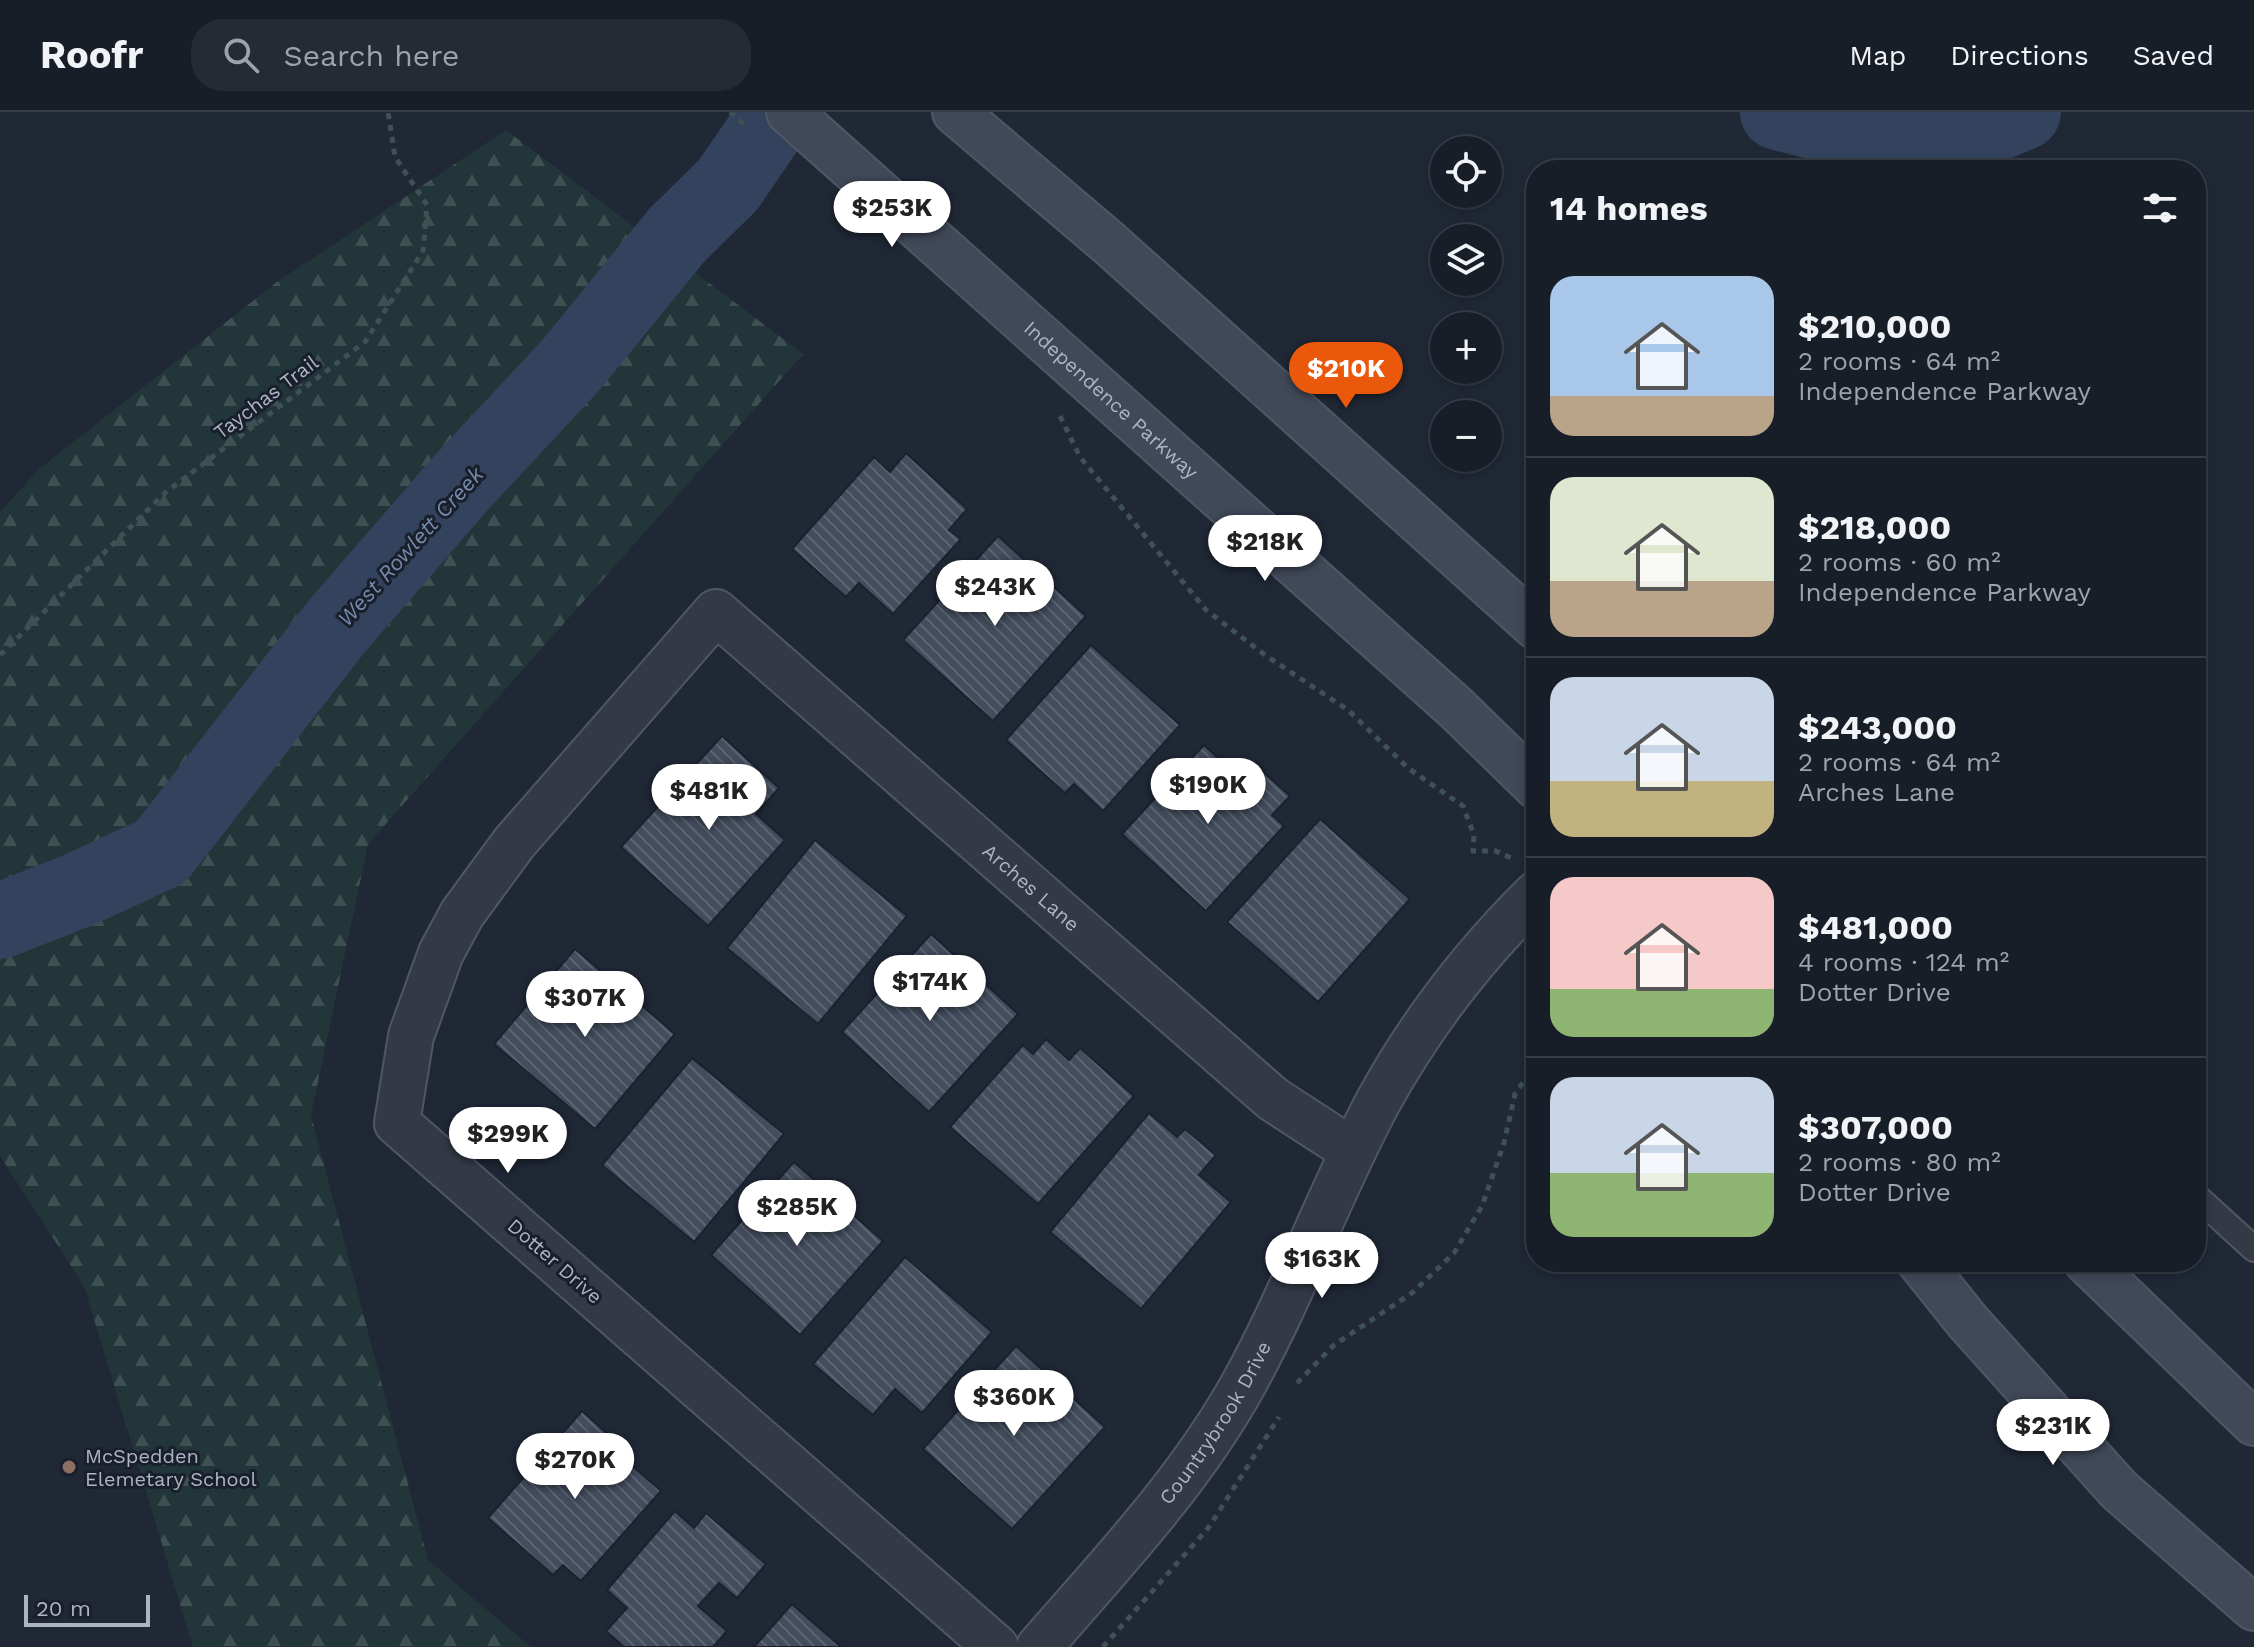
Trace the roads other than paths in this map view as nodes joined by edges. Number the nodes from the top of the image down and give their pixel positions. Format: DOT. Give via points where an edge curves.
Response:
graph roads {
  1 [pos="789,112"];
  2 [pos="955,112"];
  3 [pos="716,612"];
  4 [pos="1526,618"];
  5 [pos="1526,776"];
  6 [pos="1526,885"];
  7 [pos="1353,1151"];
  8 [pos="2206,1205"];
  9 [pos="2254,1249"];
  10 [pos="1928,1272"];
  11 [pos="2097,1272"];
  12 [pos="2254,1423"];
  13 [pos="2254,1608"];
  14 [pos="996,1647"];
  15 [pos="1039,1647"];
  1 -- 5 [label="main road, Independence Parkway"];
  2 -- 4 [label="main road" via="1109,243"];
  3 -- 7 [label="street, Arches Lane" via="1273,1099"];
  3 -- 14 [label="street, Dotter Drive" via="514,843 462,914 441,953 416,1022 397,1123"];
  6 -- 7 [label="street, Countrybrook Drive" via="1407,1052"];
  7 -- 15 [label="street, Countrybrook Drive" via="1271,1329 1211,1437 1176,1488"];
  8 -- 9 [label="lane"];
  10 -- 13 [label="main road" via="2119,1490"];
  11 -- 12 [label="main road"];
}
